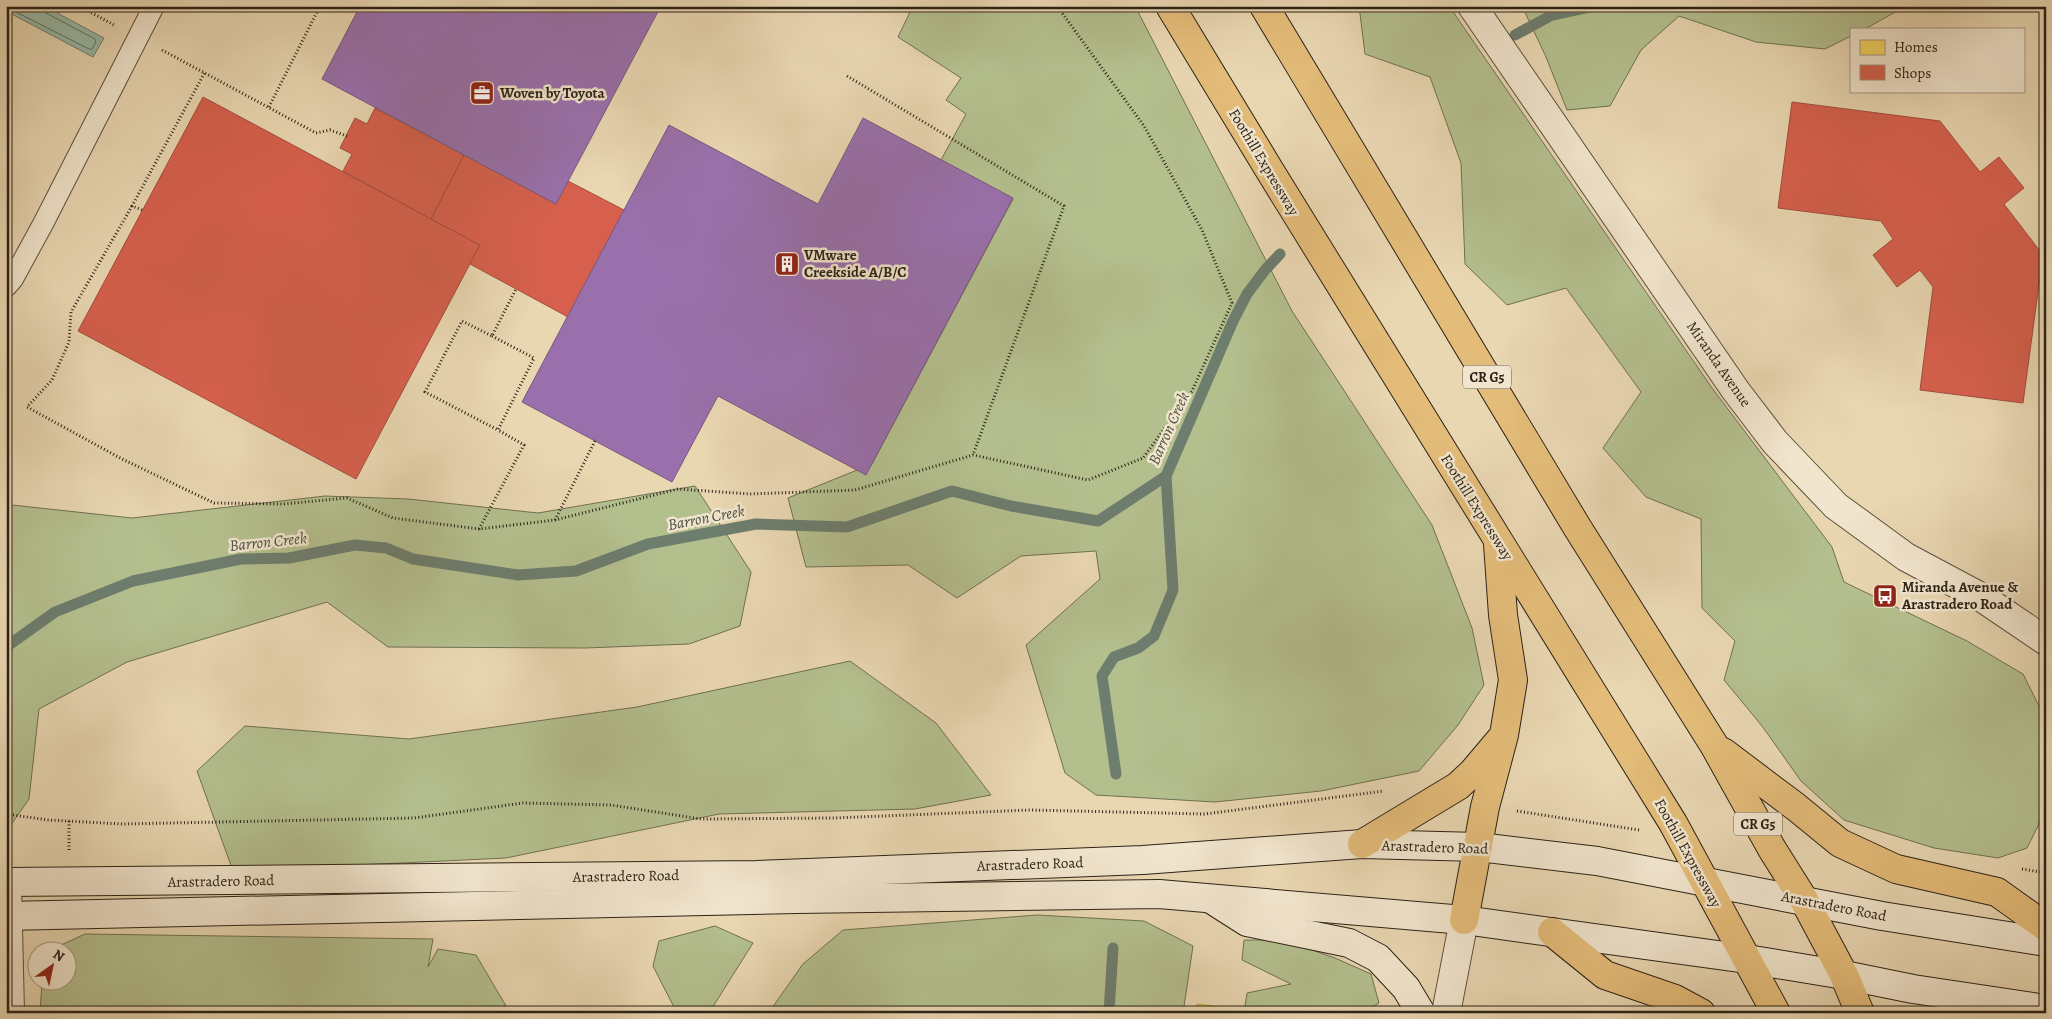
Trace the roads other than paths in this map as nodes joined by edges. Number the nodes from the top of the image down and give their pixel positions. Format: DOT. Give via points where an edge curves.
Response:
graph roads {
  1 [pos="154,6"];
  2 [pos="1170,6"];
  3 [pos="1264,6"];
  4 [pos="1472,6"];
  5 [pos="6,287"];
  6 [pos="1498,540"];
  7 [pos="2046,642"];
  8 [pos="1504,735"];
  9 [pos="1714,745"];
  10 [pos="1362,844"];
  11 [pos="1479,847"];
  12 [pos="1704,881"];
  13 [pos="7,882"];
  14 [pos="1207,897"];
  15 [pos="1804,900"];
  16 [pos="7,916"];
  17 [pos="1464,920"];
  18 [pos="2046,927"];
  19 [pos="1552,932"];
  20 [pos="2046,942"];
  21 [pos="1747,959"];
  22 [pos="1844,975"];
  23 [pos="2046,1009"];
  24 [pos="10,1013"];
  25 [pos="1421,1013"];
  26 [pos="1446,1013"];
  27 [pos="1701,1013"];
  28 [pos="1776,1013"];
  29 [pos="1860,1013"];
  1 -- 5 [label="lane" via="44,222"];
  2 -- 6 [label="highway, Foothill Expressway"];
  3 -- 9 [label="highway, CR G5" via="1577,527"];
  4 -- 7 [label="main road, Miranda Avenue" via="1736,391 1775,442 1836,506 1906,556 1981,598"];
  6 -- 8 [label="highway" via="1503,615 1513,680"];
  6 -- 12 [label="highway, Foothill Expressway" via="1673,823"];
  8 -- 10 [label="highway" via="1458,786"];
  8 -- 11 [label="highway"];
  9 -- 15 [label="highway, CR G5"];
  9 -- 18 [label="highway" via="1840,842 1896,869 1997,892"];
  10 -- 11 [label="main road, Arastradero Road"];
  10 -- 13 [label="main road, Arastradero Road" via="1143,860 756,875"];
  11 -- 12 [label="main road, Arastradero Road" via="1597,861"];
  11 -- 17 [label="highway"];
  12 -- 15 [label="main road, Arastradero Road"];
  12 -- 21 [label="highway, Foothill Expressway"];
  13 -- 16 [label="main road"];
  14 -- 16 [label="main road, Arastradero Road" via="1136,894"];
  14 -- 17 [label="main road, Arastradero Road"];
  14 -- 25 [label="main road" via="1247,922 1349,943 1378,958 1406,988"];
  15 -- 20 [label="main road, Arastradero Road"];
  15 -- 22 [label="highway, CR G5"];
  16 -- 24 [label="main road"];
  17 -- 19 [label="main road, Arastradero Road"];
  17 -- 26 [label="main road"];
  19 -- 21 [label="main road, Arastradero Road"];
  19 -- 27 [label="highway" via="1605,975 1675,999"];
  21 -- 22 [label="main road, Arastradero Road"];
  21 -- 28 [label="highway, Foothill Expressway"];
  22 -- 23 [label="main road, Arastradero Road"];
  22 -- 29 [label="highway, CR G5"];
}
